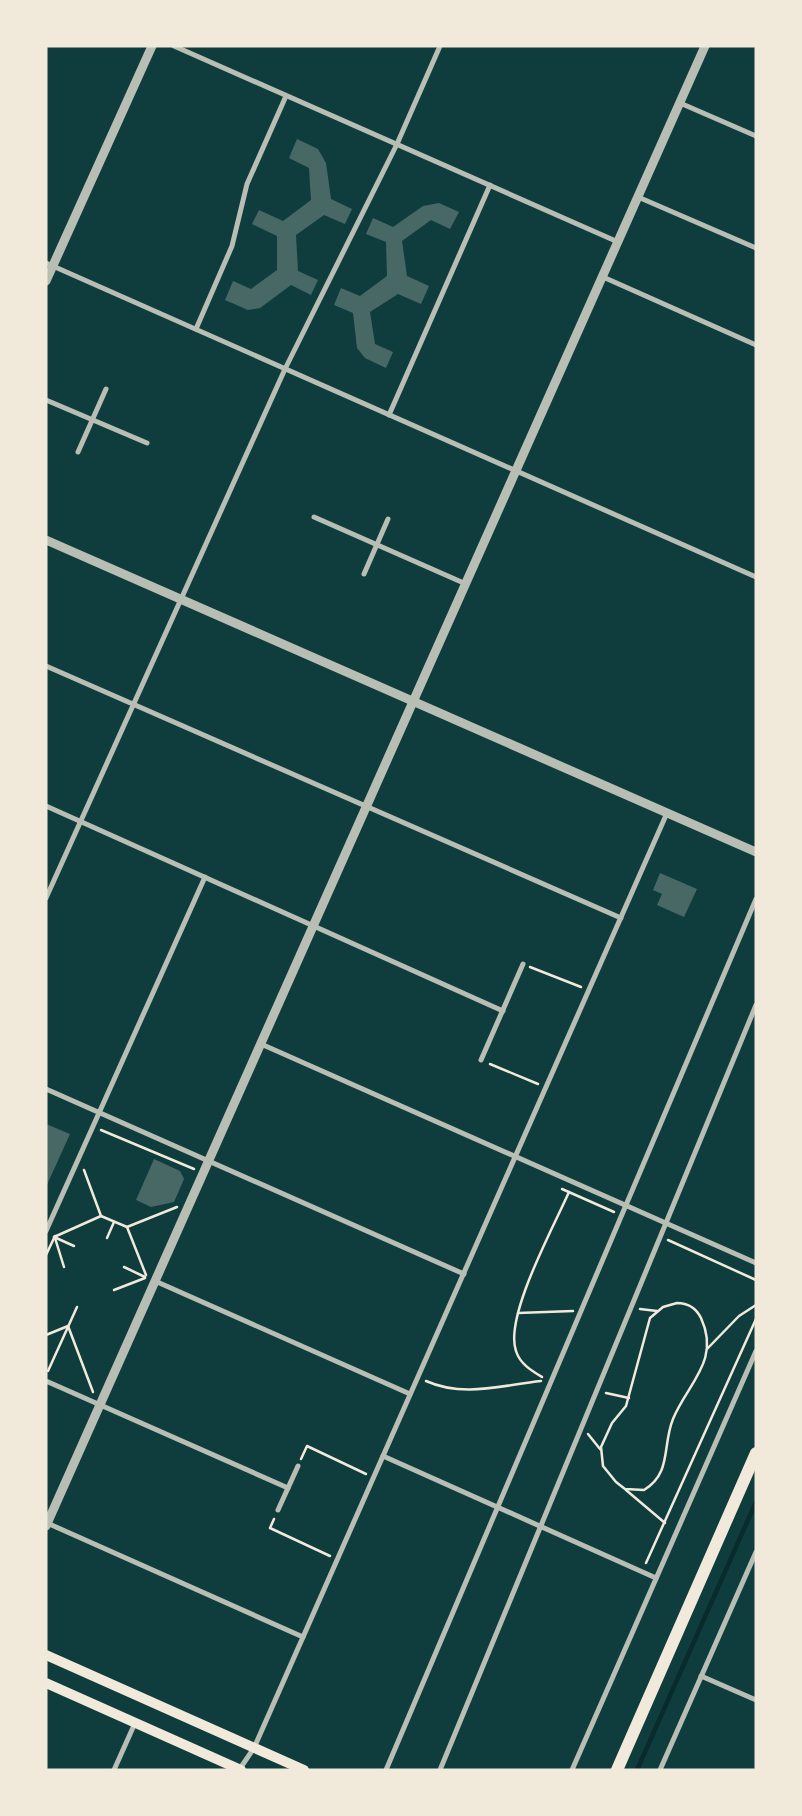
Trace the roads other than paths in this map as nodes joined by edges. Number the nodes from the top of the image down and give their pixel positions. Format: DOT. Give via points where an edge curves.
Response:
graph roads {
  1 [pos="152,46"];
  2 [pos="174,46"];
  3 [pos="440,46"];
  4 [pos="705,46"];
  5 [pos="286,96"];
  6 [pos="680,103"];
  7 [pos="756,136"];
  8 [pos="396,144"];
  9 [pos="490,185"];
  10 [pos="638,197"];
  11 [pos="618,242"];
  12 [pos="756,248"];
  13 [pos="50,264"];
  14 [pos="602,277"];
  15 [pos="46,281"];
  16 [pos="196,329"];
  17 [pos="756,345"];
  18 [pos="285,369"];
  19 [pos="106,389"];
  20 [pos="46,400"];
  21 [pos="389,415"];
  22 [pos="92,420"];
  23 [pos="147,443"];
  24 [pos="78,452"];
  25 [pos="516,471"];
  26 [pos="314,517"];
  27 [pos="388,519"];
  28 [pos="46,540"];
  29 [pos="377,545"];
  30 [pos="364,574"];
  31 [pos="756,577"];
  32 [pos="466,584"];
  33 [pos="181,599"];
  34 [pos="46,666"];
  35 [pos="413,702"];
  36 [pos="134,704"];
  37 [pos="46,806"];
  38 [pos="367,806"];
  39 [pos="667,813"];
  40 [pos="81,822"];
  41 [pos="756,852"];
  42 [pos="205,877"];
  43 [pos="46,898"];
  44 [pos="756,898"];
  45 [pos="621,918"];
  46 [pos="314,926"];
  47 [pos="523,964"];
  48 [pos="756,1005"];
  49 [pos="503,1011"];
  50 [pos="261,1044"];
  51 [pos="481,1060"];
  52 [pos="46,1089"];
  53 [pos="99,1112"];
  54 [pos="516,1157"];
  55 [pos="209,1160"];
  56 [pos="626,1205"];
  57 [pos="666,1223"];
  58 [pos="46,1231"];
  59 [pos="756,1263"];
  60 [pos="464,1274"];
  61 [pos="155,1281"];
  62 [pos="756,1351"];
  63 [pos="46,1381"];
  64 [pos="410,1394"];
  65 [pos="100,1405"];
  66 [pos="756,1453"];
  67 [pos="383,1456"];
  68 [pos="298,1466"];
  69 [pos="288,1488"];
  70 [pos="497,1507"];
  71 [pos="278,1510"];
  72 [pos="47,1525"];
  73 [pos="542,1527"];
  74 [pos="756,1552"];
  75 [pos="656,1578"];
  76 [pos="304,1637"];
  77 [pos="46,1655"];
  78 [pos="701,1676"];
  79 [pos="46,1683"];
  80 [pos="756,1700"];
  81 [pos="135,1722"];
  82 [pos="254,1748"];
  83 [pos="240,1769"];
  84 [pos="114,1770"];
  85 [pos="304,1770"];
  86 [pos="386,1770"];
  87 [pos="440,1770"];
  88 [pos="572,1770"];
  89 [pos="616,1770"];
  90 [pos="660,1770"];
  1 -- 13 [label="street"];
  2 -- 5 [label="street"];
  3 -- 8 [label="street"];
  4 -- 6 [label="street"];
  5 -- 8 [label="street"];
  5 -- 16 [label="street" via="247,184 232,246"];
  6 -- 7 [label="street"];
  6 -- 10 [label="street"];
  8 -- 9 [label="street"];
  8 -- 18 [label="street"];
  9 -- 11 [label="street"];
  9 -- 21 [label="street"];
  10 -- 11 [label="street"];
  10 -- 12 [label="street"];
  11 -- 14 [label="street"];
  13 -- 15 [label="street"];
  13 -- 16 [label="street"];
  14 -- 17 [label="street"];
  14 -- 25 [label="street"];
  16 -- 18 [label="street"];
  18 -- 21 [label="street"];
  18 -- 33 [label="street"];
  19 -- 22 [label="street"];
  20 -- 22 [label="street"];
  21 -- 25 [label="street"];
  22 -- 23 [label="street"];
  22 -- 24 [label="street"];
  25 -- 31 [label="street"];
  25 -- 32 [label="street"];
  26 -- 29 [label="street"];
  27 -- 29 [label="street"];
  28 -- 33 [label="street"];
  29 -- 30 [label="street"];
  29 -- 32 [label="street"];
  32 -- 35 [label="street"];
  33 -- 35 [label="street"];
  33 -- 36 [label="street"];
  34 -- 36 [label="street"];
  35 -- 38 [label="street"];
  35 -- 39 [label="street"];
  36 -- 38 [label="street"];
  36 -- 40 [label="street"];
  37 -- 40 [label="street"];
  38 -- 45 [label="street"];
  38 -- 46 [label="street"];
  39 -- 41 [label="street"];
  39 -- 45 [label="street"];
  40 -- 42 [label="street"];
  40 -- 43 [label="street"];
  42 -- 46 [label="street"];
  42 -- 53 [label="street"];
  44 -- 56 [label="street"];
  45 -- 54 [label="street"];
  46 -- 49 [label="street"];
  46 -- 50 [label="street"];
  47 -- 49 [label="street"];
  48 -- 57 [label="street"];
  49 -- 51 [label="street"];
  50 -- 54 [label="street"];
  50 -- 55 [label="street"];
  52 -- 53 [label="street"];
  53 -- 55 [label="street"];
  53 -- 58 [label="street"];
  54 -- 56 [label="street"];
  54 -- 60 [label="street"];
  55 -- 60 [label="street"];
  55 -- 61 [label="street"];
  56 -- 57 [label="street"];
  56 -- 70 [label="street"];
  57 -- 59 [label="street"];
  57 -- 73 [label="street"];
  60 -- 64 [label="street"];
  61 -- 64 [label="street"];
  61 -- 65 [label="street"];
  62 -- 75 [label="street"];
  63 -- 65 [label="street"];
  64 -- 67 [label="street"];
  65 -- 69 [label="street"];
  65 -- 72 [label="street"];
  66 -- 89 [label="main road"];
  67 -- 70 [label="street"];
  67 -- 76 [label="street"];
  68 -- 69 [label="street"];
  69 -- 71 [label="street"];
  70 -- 73 [label="street"];
  70 -- 86 [label="street"];
  72 -- 76 [label="street"];
  73 -- 75 [label="street"];
  73 -- 87 [label="street"];
  74 -- 78 [label="street"];
  75 -- 88 [label="street"];
  76 -- 82 [label="street"];
  77 -- 82 [label="main road"];
  78 -- 80 [label="street"];
  78 -- 90 [label="street"];
  79 -- 81 [label="main road"];
  81 -- 83 [label="main road"];
  81 -- 84 [label="street"];
  82 -- 83 [label="street"];
  82 -- 85 [label="main road"];
}
